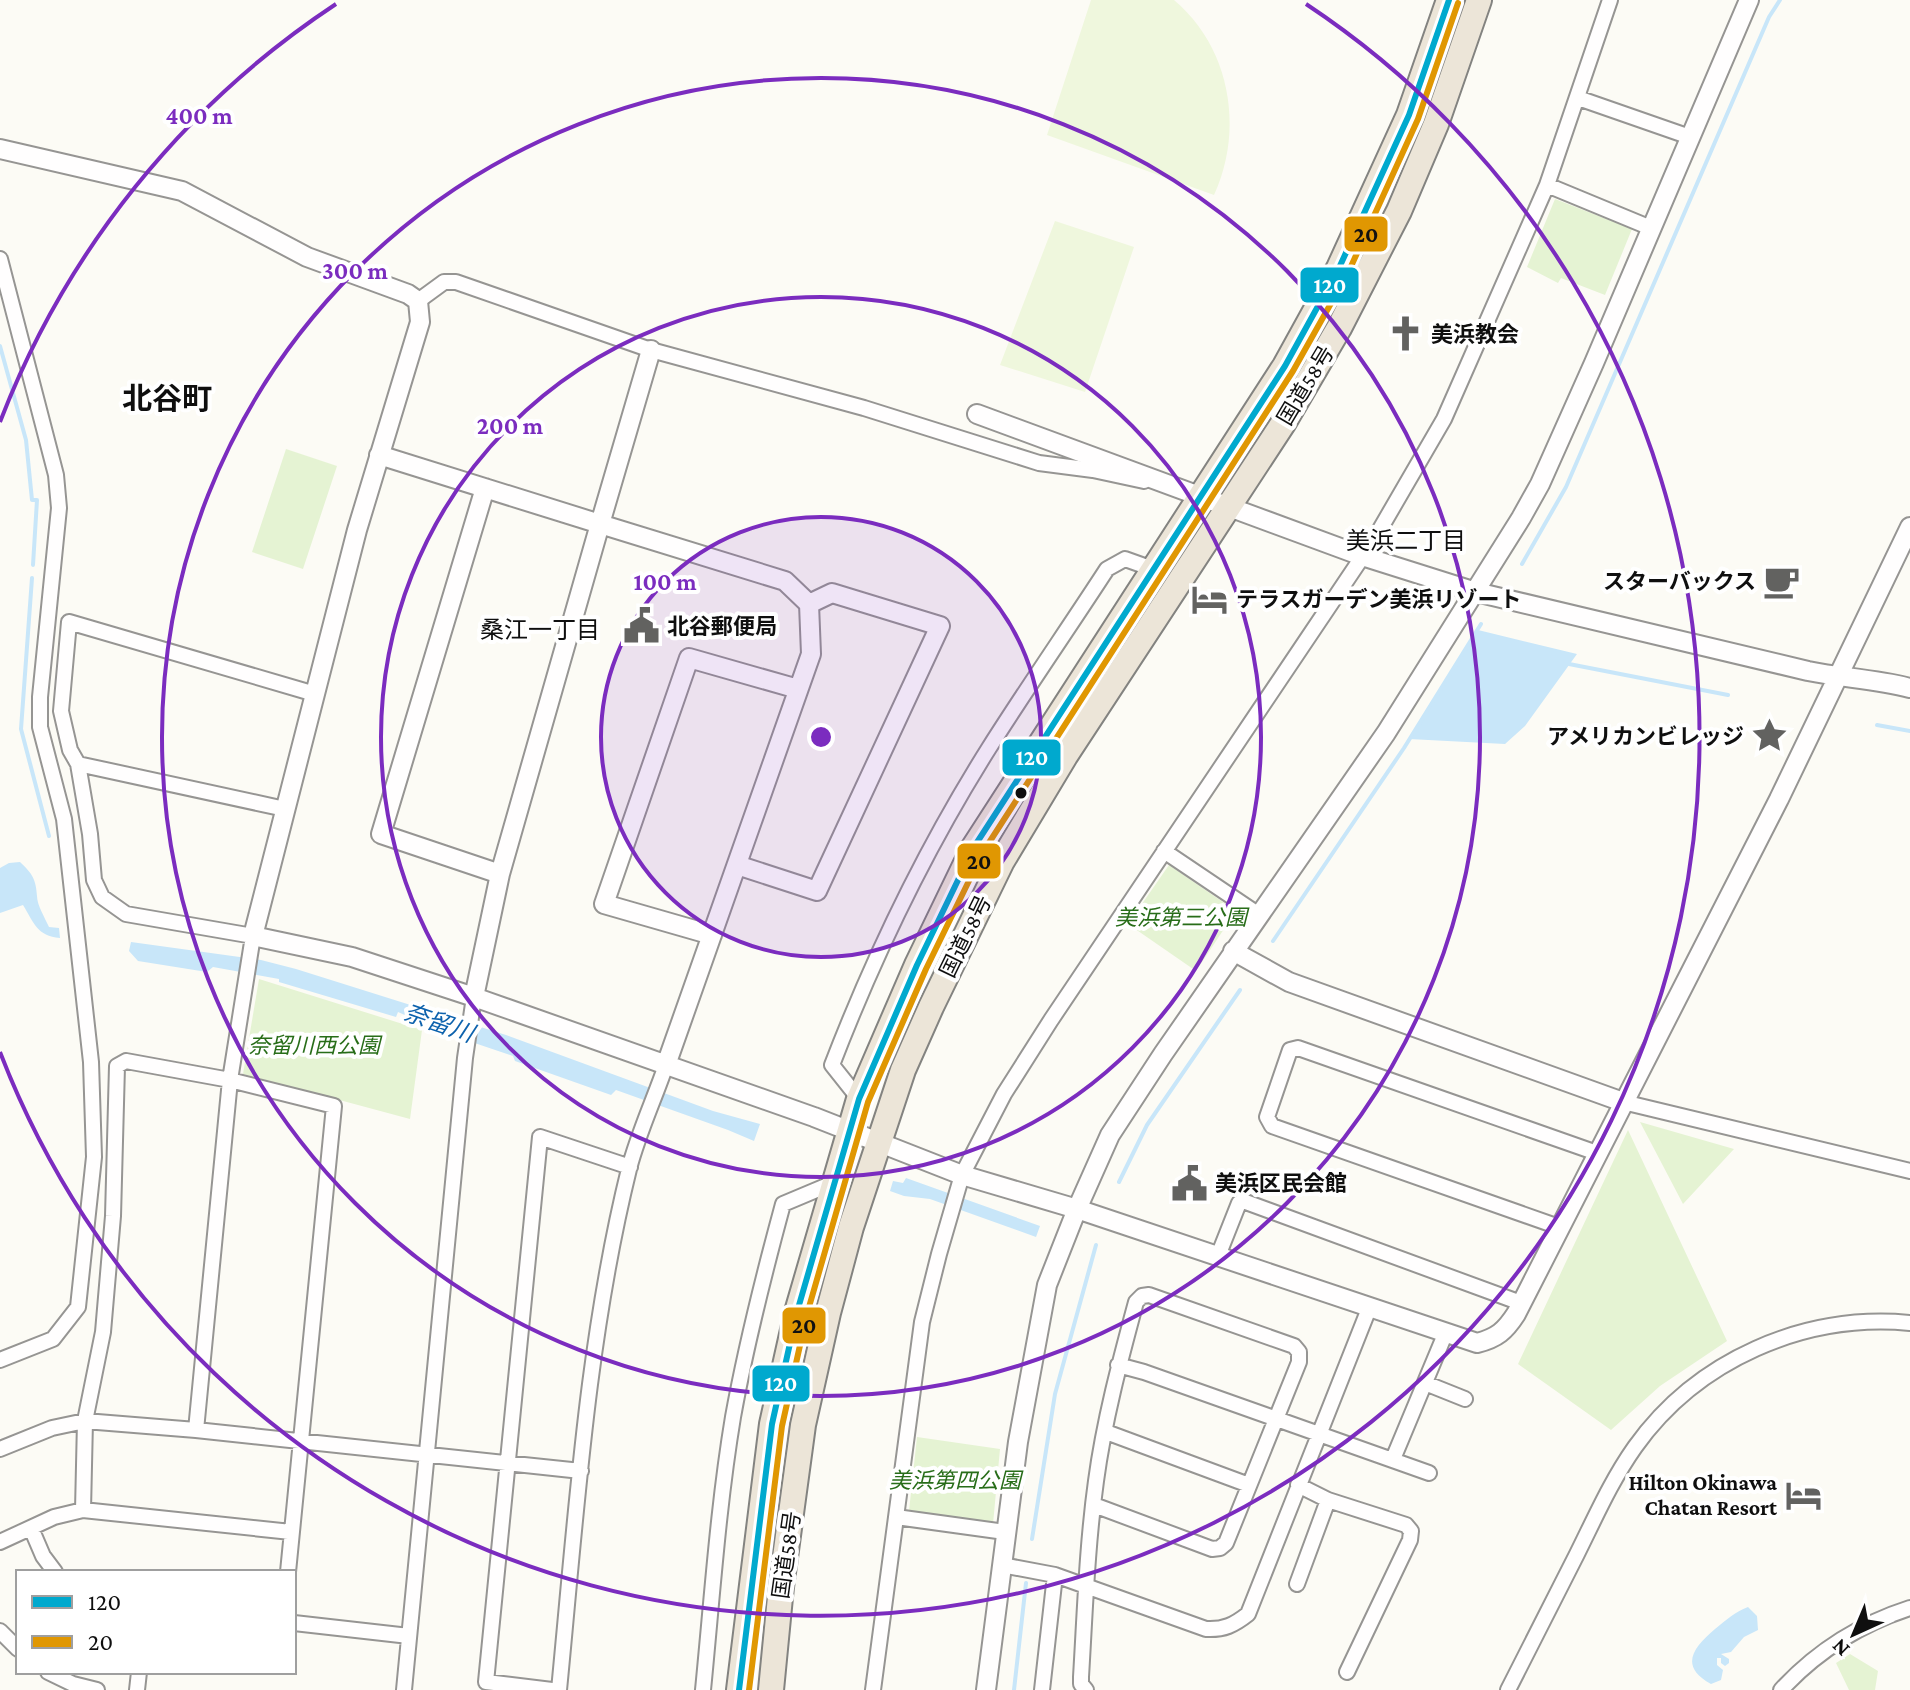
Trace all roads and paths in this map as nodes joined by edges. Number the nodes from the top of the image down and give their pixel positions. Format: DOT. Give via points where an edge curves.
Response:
graph roads {
  1 [pos="1449,0"];
  2 [pos="1479,0"];
  3 [pos="1610,0"];
  4 [pos="1749,0"];
  5 [pos="1578,98"];
  6 [pos="1690,137"];
  7 [pos="0,149"];
  8 [pos="1547,185"];
  9 [pos="1651,228"];
  10 [pos="0,259"];
  11 [pos="418,301"];
  12 [pos="651,350"];
  13 [pos="977,414"];
  14 [pos="379,455"];
  15 [pos="1164,484"];
  16 [pos="485,488"];
  17 [pos="1200,497"];
  18 [pos="1228,508"];
  19 [pos="600,524"];
  20 [pos="1910,527"];
  21 [pos="1362,556"];
  22 [pos="1153,569"];
  23 [pos="1476,592"];
  24 [pos="809,604"];
  25 [pos="1838,677"];
  26 [pos="1910,688"];
  27 [pos="798,689"];
  28 [pos="315,694"];
  29 [pos="78,764"];
  30 [pos="285,809"];
  31 [pos="1164,851"];
  32 [pos="737,865"];
  33 [pos="500,874"];
  34 [pos="1259,915"];
  35 [pos="712,935"];
  36 [pos="251,945"];
  37 [pos="1233,951"];
  38 [pos="474,997"];
  39 [pos="666,1065"];
  40 [pos="230,1080"];
  41 [pos="859,1099"];
  42 [pos="1623,1102"];
  43 [pos="850,1132"];
  44 [pos="877,1142"];
  45 [pos="1597,1153"];
  46 [pos="630,1167"];
  47 [pos="1910,1171"];
  48 [pos="962,1175"];
  49 [pos="833,1183"];
  50 [pos="1077,1209"];
  51 [pos="1559,1227"];
  52 [pos="1218,1256"];
  53 [pos="1521,1303"];
  54 [pos="1370,1306"];
  55 [pos="1910,1323"];
  56 [pos="1446,1332"];
  57 [pos="0,1360"];
  58 [pos="1118,1365"];
  59 [pos="1425,1383"];
  60 [pos="1465,1399"];
  61 [pos="1276,1419"];
  62 [pos="85,1421"];
  63 [pos="196,1430"];
  64 [pos="1106,1432"];
  65 [pos="1319,1434"];
  66 [pos="302,1441"];
  67 [pos="0,1449"];
  68 [pos="426,1453"];
  69 [pos="1393,1459"];
  70 [pos="507,1462"];
  71 [pos="581,1471"];
  72 [pos="1429,1473"];
  73 [pos="1249,1485"];
  74 [pos="1298,1485"];
  75 [pos="1328,1500"];
  76 [pos="1094,1505"];
  77 [pos="83,1510"];
  78 [pos="896,1517"];
  79 [pos="31,1528"];
  80 [pos="291,1532"];
  81 [pos="1005,1532"];
  82 [pos="0,1542"];
  83 [pos="1002,1565"];
  84 [pos="54,1570"];
  85 [pos="288,1570"];
  86 [pos="1055,1575"];
  87 [pos="1297,1584"];
  88 [pos="1086,1585"];
  89 [pos="1910,1608"];
  90 [pos="296,1623"];
  91 [pos="0,1631"];
  92 [pos="409,1636"];
  93 [pos="16,1647"];
  94 [pos="1347,1672"];
  95 [pos="52,1674"];
  96 [pos="97,1690"];
  97 [pos="404,1690"];
  98 [pos="552,1690"];
  99 [pos="559,1690"];
  100 [pos="703,1690"];
  101 [pos="739,1690"];
  102 [pos="771,1690"];
  103 [pos="873,1690"];
  104 [pos="986,1690"];
  105 [pos="1042,1690"];
  106 [pos="1086,1690"];
  107 [pos="1508,1690"];
  108 [pos="1781,1690"];
  1 -- 17 [label="highway, 国道58号" via="1409,115 1339,268 1285,366"];
  2 -- 18 [label="highway, 国道58号" via="1399,211 1312,378"];
  3 -- 5 [label="street"];
  4 -- 6 [label="street"];
  5 -- 6 [label="street"];
  5 -- 8 [label="street"];
  6 -- 9 [label="street"];
  7 -- 11 [label="street" via="182,191 307,257"];
  8 -- 9 [label="street"];
  8 -- 21 [label="street" via="1444,419"];
  9 -- 23 [label="street" via="1540,484"];
  10 -- 57 [label="street" via="56,475 59,508 40,727 64,819 91,1062 94,1157 78,1307 53,1339"];
  11 -- 12 [label="street" via="444,282 456,282"];
  11 -- 14 [label="street" via="420,322"];
  12 -- 15 [label="street" via="1039,463"];
  12 -- 19 [label="street"];
  13 -- 15 [label="street"];
  14 -- 16 [label="street"];
  14 -- 28 [label="street"];
  15 -- 17 [label="street"];
  16 -- 19 [label="street"];
  16 -- 33 [label="street" via="381,834"];
  17 -- 18 [label="street"];
  17 -- 22 [label="highway, 国道58号"];
  18 -- 21 [label="street"];
  18 -- 44 [label="highway, 国道58号" via="1002,861 931,1007"];
  19 -- 24 [label="street" via="785,581"];
  19 -- 33 [label="street"];
  20 -- 25 [label="street"];
  21 -- 23 [label="street"];
  21 -- 31 [label="street"];
  22 -- 41 [label="highway, 国道58号" via="974,847"];
  22 -- 41 [label="street" via="1125,559 1107,569 940,832 859,995 832,1065"];
  23 -- 25 [label="street"];
  23 -- 34 [label="street"];
  24 -- 27 [label="street" via="811,654"];
  24 -- 32 [label="street" via="832,593 940,626 817,891"];
  25 -- 26 [label="street"];
  25 -- 42 [label="street"];
  27 -- 32 [label="street"];
  27 -- 35 [label="street" via="689,658 604,904"];
  28 -- 29 [label="street" via="69,622 61,711"];
  28 -- 30 [label="street"];
  29 -- 30 [label="street"];
  29 -- 36 [label="street" via="94,880 102,897 126,914"];
  30 -- 36 [label="street"];
  31 -- 34 [label="street"];
  31 -- 48 [label="street" via="1004,1094"];
  32 -- 35 [label="street"];
  33 -- 38 [label="street"];
  34 -- 37 [label="street"];
  35 -- 39 [label="street"];
  36 -- 38 [label="street" via="352,957"];
  36 -- 40 [label="street"];
  37 -- 42 [label="street" via="1289,982"];
  37 -- 50 [label="street" via="1110,1135"];
  38 -- 39 [label="street"];
  38 -- 68 [label="street"];
  39 -- 43 [label="street"];
  39 -- 46 [label="street"];
  40 -- 62 [label="street" via="126,1061 117,1066 103,1332"];
  40 -- 63 [label="street"];
  40 -- 66 [label="street" via="334,1106"];
  41 -- 43 [label="highway, 国道58号"];
  42 -- 45 [label="street"];
  42 -- 47 [label="street"];
  43 -- 44 [label="street"];
  43 -- 49 [label="highway, 国道58号"];
  44 -- 48 [label="street"];
  44 -- 102 [label="highway, 国道58号" via="828,1313 803,1425"];
  45 -- 51 [label="street"];
  45 -- 51 [label="street" via="1298,1048 1290,1050 1267,1117 1272,1126"];
  46 -- 70 [label="street" via="540,1137"];
  46 -- 71 [label="street" via="604,1288"];
  48 -- 50 [label="street"];
  48 -- 78 [label="street" via="922,1322"];
  49 -- 100 [label="street" via="783,1204 757,1300 723,1486"];
  49 -- 101 [label="highway, 国道58号" via="772,1424"];
  50 -- 52 [label="street"];
  50 -- 81 [label="street" via="1047,1285"];
  51 -- 53 [label="street"];
  52 -- 53 [label="street" via="1243,1201"];
  52 -- 54 [label="street"];
  53 -- 56 [label="street" via="1494,1339 1477,1343"];
  54 -- 56 [label="street"];
  54 -- 65 [label="street"];
  55 -- 107 [label="street" via="1850,1323 1796,1333 1725,1364 1679,1398 1624,1464"];
  56 -- 59 [label="street"];
  58 -- 61 [label="street"];
  58 -- 61 [label="street" via="1136,1302 1149,1295 1294,1346 1299,1362"];
  58 -- 64 [label="street"];
  59 -- 60 [label="street"];
  59 -- 69 [label="street"];
  61 -- 65 [label="street"];
  61 -- 73 [label="street"];
  62 -- 63 [label="street"];
  62 -- 67 [label="street"];
  62 -- 77 [label="street"];
  63 -- 66 [label="street"];
  64 -- 73 [label="street"];
  64 -- 76 [label="street"];
  65 -- 69 [label="street"];
  65 -- 74 [label="street"];
  66 -- 68 [label="street"];
  66 -- 80 [label="street"];
  68 -- 70 [label="street"];
  68 -- 92 [label="street"];
  69 -- 72 [label="street"];
  70 -- 71 [label="street"];
  70 -- 98 [label="street" via="486,1682"];
  71 -- 99 [label="street"];
  73 -- 76 [label="street" via="1220,1548"];
  74 -- 75 [label="street"];
  74 -- 88 [label="street" via="1248,1614 1223,1630 1206,1629"];
  75 -- 87 [label="street"];
  75 -- 94 [label="street" via="1411,1531"];
  76 -- 88 [label="street"];
  77 -- 79 [label="street"];
  77 -- 80 [label="street"];
  78 -- 81 [label="street"];
  78 -- 103 [label="street"];
  79 -- 82 [label="street"];
  79 -- 84 [label="street"];
  80 -- 85 [label="street"];
  81 -- 83 [label="street"];
  83 -- 86 [label="street"];
  83 -- 104 [label="street"];
  86 -- 88 [label="street"];
  86 -- 105 [label="street"];
  88 -- 106 [label="street" via="1081,1677"];
  89 -- 108 [label="street" via="1835,1644"];
  90 -- 92 [label="street"];
  91 -- 93 [label="street"];
  92 -- 97 [label="street"];
  95 -- 96 [label="street"];
}
